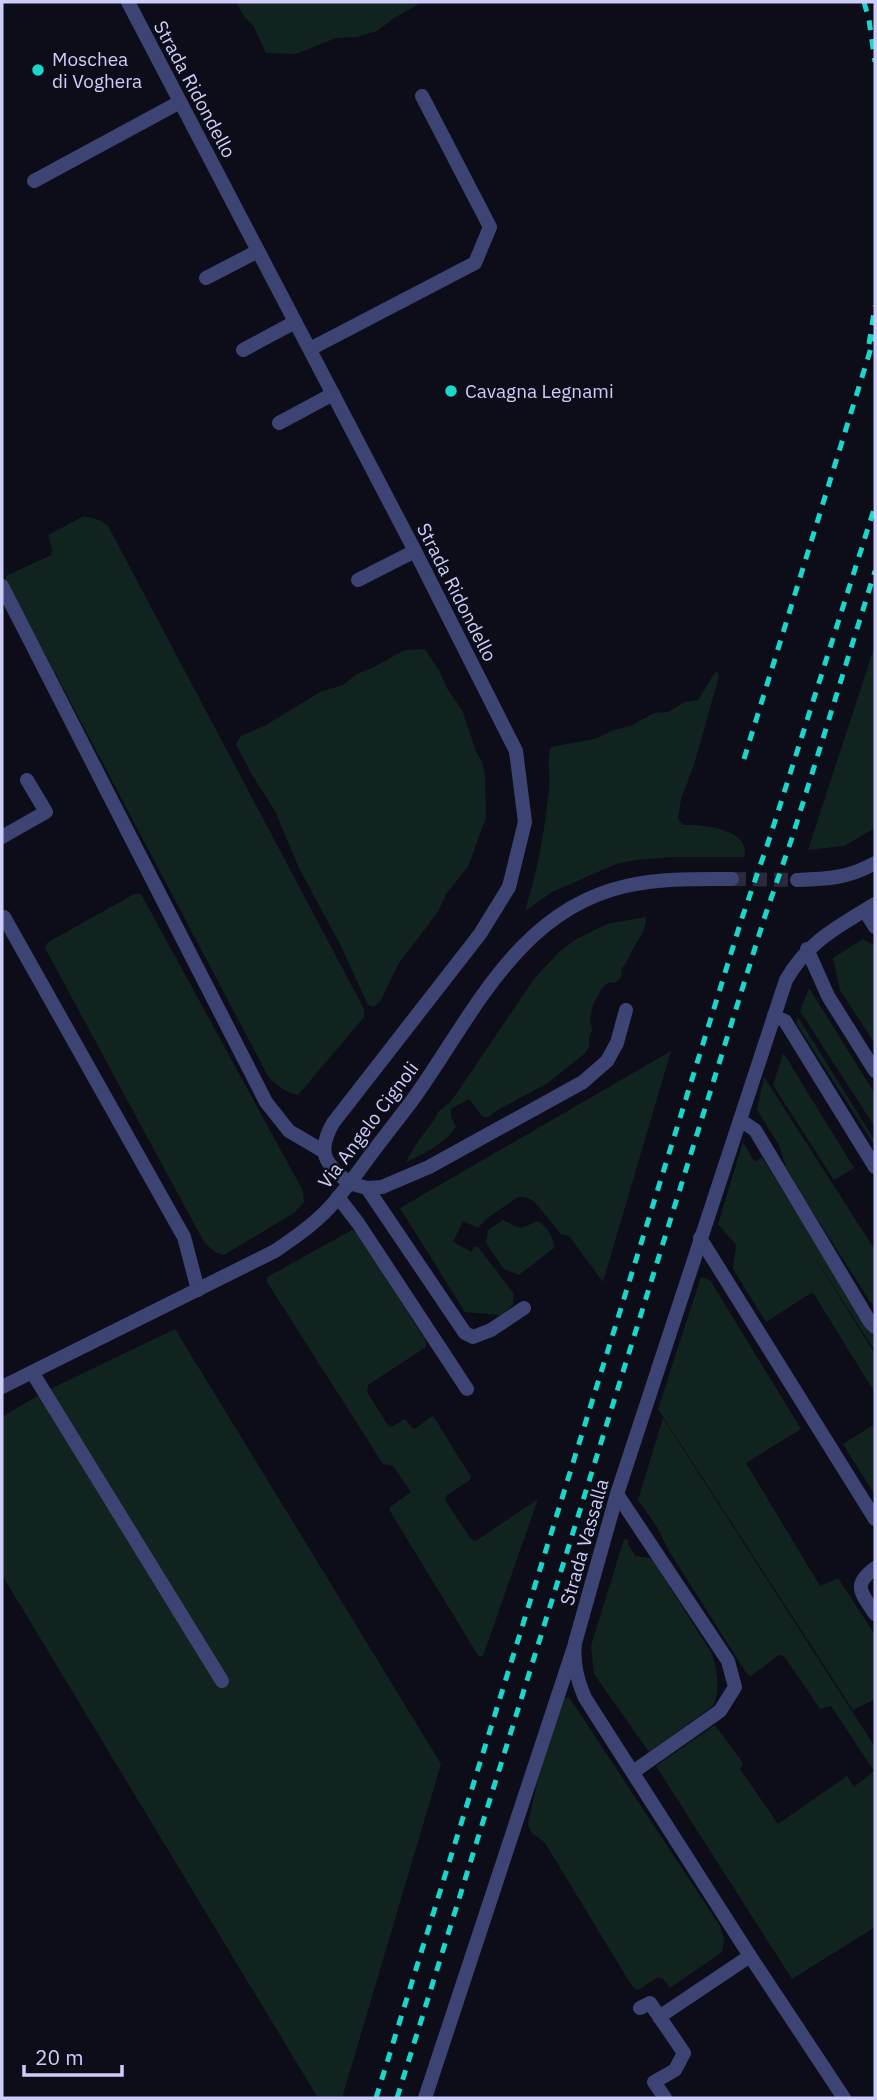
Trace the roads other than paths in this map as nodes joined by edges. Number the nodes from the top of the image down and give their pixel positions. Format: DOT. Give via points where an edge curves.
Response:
graph roads {
  1 [pos="128,2"];
  2 [pos="422,96"];
  3 [pos="180,102"];
  4 [pos="34,181"];
  5 [pos="258,251"];
  6 [pos="206,278"];
  7 [pos="295,322"];
  8 [pos="310,349"];
  9 [pos="243,350"];
  10 [pos="333,394"];
  11 [pos="279,423"];
  12 [pos="415,551"];
  13 [pos="358,579"];
  14 [pos="2,586"];
  15 [pos="27,780"];
  16 [pos="2,837"];
  17 [pos="875,863"];
  18 [pos="732,879"];
  19 [pos="797,880"];
  20 [pos="870,908"];
  21 [pos="3,916"];
  22 [pos="875,927"];
  23 [pos="807,950"];
  24 [pos="626,1010"];
  25 [pos="774,1016"];
  26 [pos="875,1071"];
  27 [pos="740,1120"];
  28 [pos="323,1151"];
  29 [pos="875,1167"];
  30 [pos="349,1183"];
  31 [pos="367,1188"];
  32 [pos="338,1197"];
  33 [pos="701,1238"];
  34 [pos="198,1290"];
  35 [pos="524,1308"];
  36 [pos="875,1327"];
  37 [pos="32,1372"];
  38 [pos="2,1387"];
  39 [pos="467,1389"];
  40 [pos="617,1494"];
  41 [pos="875,1519"];
  42 [pos="875,1568"];
  43 [pos="875,1614"];
  44 [pos="575,1643"];
  45 [pos="222,1681"];
  46 [pos="633,1772"];
  47 [pos="750,1956"];
  48 [pos="640,2008"];
  49 [pos="659,2017"];
  50 [pos="425,2098"];
  51 [pos="665,2098"];
  52 [pos="844,2098"];
  1 -- 3 [label="street, Strada Ridondello"];
  2 -- 8 [label="street" via="491,227 475,263"];
  3 -- 4 [label="street"];
  3 -- 5 [label="street, Strada Ridondello"];
  5 -- 6 [label="street"];
  5 -- 7 [label="street, Strada Ridondello"];
  7 -- 8 [label="street, Strada Ridondello"];
  7 -- 9 [label="street"];
  8 -- 10 [label="street, Strada Ridondello"];
  10 -- 11 [label="street"];
  10 -- 12 [label="street, Strada Ridondello"];
  12 -- 13 [label="street"];
  12 -- 28 [label="street, Strada Ridondello" via="516,751 525,822 509,887 480,934 333,1123"];
  14 -- 28 [label="street" via="266,1102 289,1131"];
  15 -- 16 [label="street" via="46,812"];
  17 -- 19 [label="street" via="851,875"];
  18 -- 30 [label="street, Via Angelo Cignoli" via="624,886 552,920 503,966 421,1088"];
  20 -- 22 [label="street"];
  20 -- 23 [label="street"];
  21 -- 34 [label="street" via="184,1237"];
  23 -- 25 [label="street, Strada Vassalla" via="786,980"];
  23 -- 26 [label="street" via="828,996"];
  24 -- 31 [label="street" via="607,1061 583,1082 429,1167 382,1187"];
  25 -- 27 [label="street, Strada Vassalla"];
  25 -- 29 [label="street" via="785,1021"];
  27 -- 33 [label="street, Strada Vassalla"];
  27 -- 36 [label="street" via="755,1130"];
  28 -- 30 [label="street" via="326,1162"];
  30 -- 31 [label="street"];
  30 -- 32 [label="street, Via Angelo Cignoli"];
  31 -- 35 [label="street" via="465,1333 473,1338"];
  32 -- 34 [label="street, Via Angelo Cignoli" via="275,1251"];
  32 -- 39 [label="street"];
  33 -- 40 [label="street, Strada Vassalla"];
  33 -- 41 [label="street"];
  34 -- 37 [label="street, Via Angelo Cignoli"];
  37 -- 38 [label="street, Via Angelo Cignoli"];
  37 -- 45 [label="street"];
  40 -- 44 [label="street, Strada Vassalla"];
  40 -- 46 [label="street" via="728,1661 735,1687 720,1711"];
  42 -- 43 [label="street" via="860,1582"];
  44 -- 46 [label="street, Strada Vassalla" via="578,1682 585,1698"];
  44 -- 50 [label="street"];
  46 -- 47 [label="street, Strada Vassalla"];
  47 -- 49 [label="street"];
  47 -- 52 [label="street, Strada Vassalla"];
  48 -- 49 [label="street" via="650,2003"];
  49 -- 51 [label="street" via="684,2053 675,2070 654,2082"];
}
